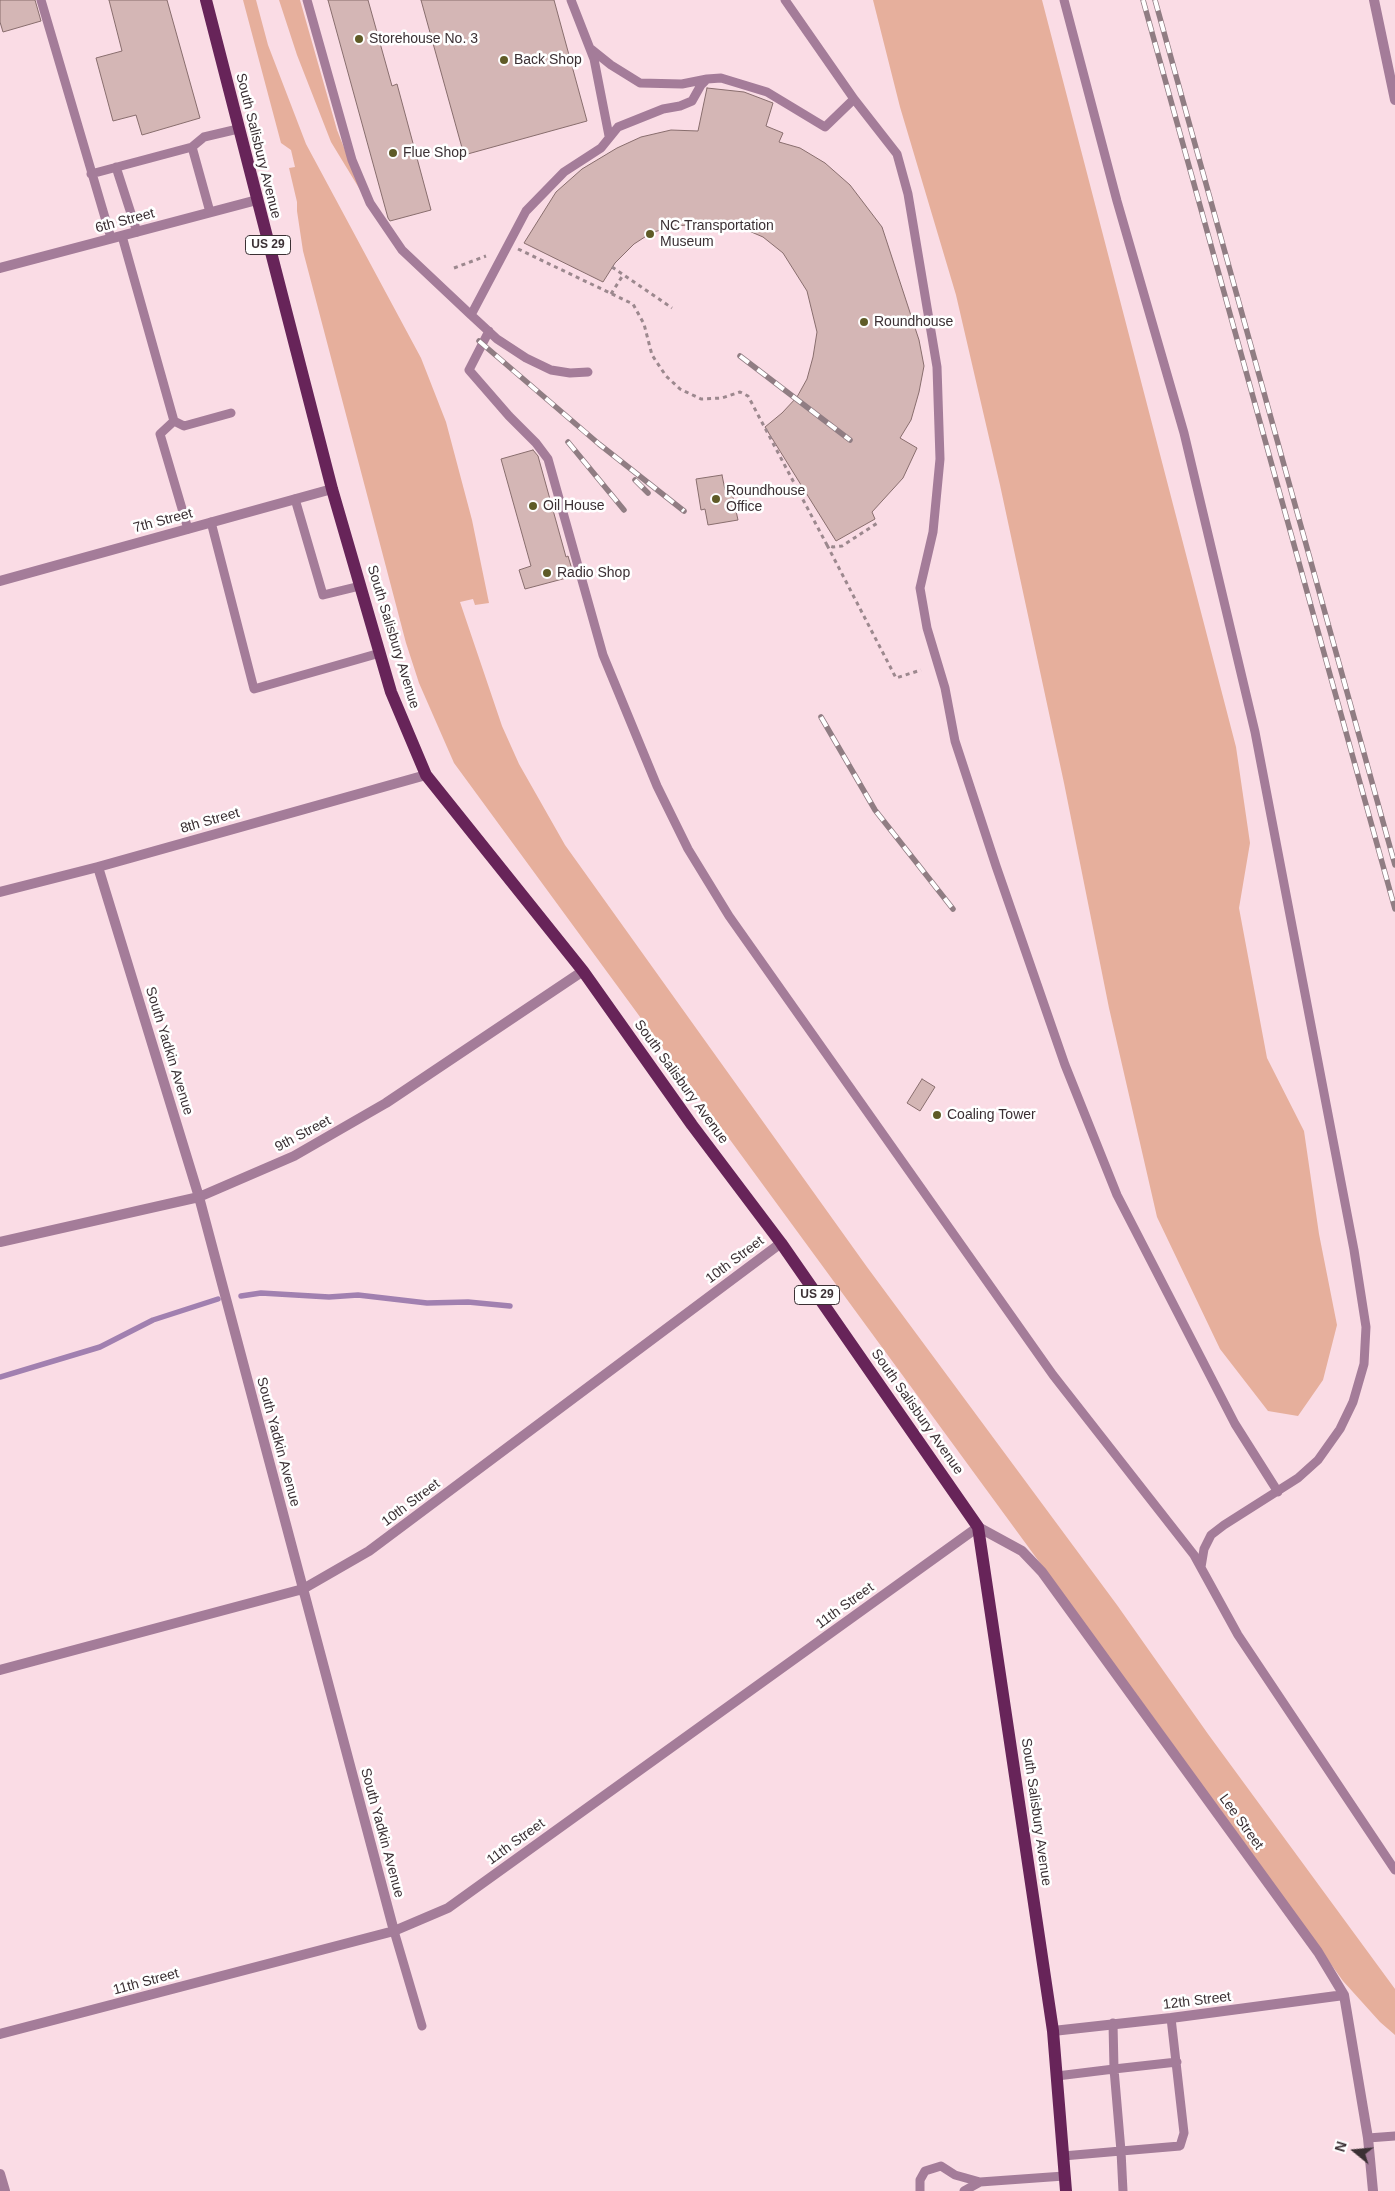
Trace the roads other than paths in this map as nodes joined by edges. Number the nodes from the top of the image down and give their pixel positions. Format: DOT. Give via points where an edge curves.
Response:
graph roads {
  1 [pos="41,0"];
  2 [pos="206,0"];
  3 [pos="307,0"];
  4 [pos="571,0"];
  5 [pos="785,0"];
  6 [pos="1064,0"];
  7 [pos="1374,0"];
  8 [pos="590,48"];
  9 [pos="707,79"];
  10 [pos="854,99"];
  11 [pos="1395,100"];
  12 [pos="238,129"];
  13 [pos="609,136"];
  14 [pos="192,147"];
  15 [pos="116,167"];
  16 [pos="91,174"];
  17 [pos="257,200"];
  18 [pos="210,212"];
  19 [pos="138,232"];
  20 [pos="122,236"];
  21 [pos="111,238"];
  22 [pos="0,268"];
  23 [pos="472,315"];
  24 [pos="489,331"];
  25 [pos="588,372"];
  26 [pos="231,413"];
  27 [pos="174,422"];
  28 [pos="332,489"];
  29 [pos="295,499"];
  30 [pos="211,522"];
  31 [pos="188,528"];
  32 [pos="0,581"];
  33 [pos="360,586"];
  34 [pos="380,653"];
  35 [pos="426,774"];
  36 [pos="98,867"];
  37 [pos="0,892"];
  38 [pos="583,971"];
  39 [pos="199,1197"];
  40 [pos="0,1242"];
  41 [pos="781,1243"];
  42 [pos="1278,1492"];
  43 [pos="978,1527"];
  44 [pos="1201,1567"];
  45 [pos="303,1589"];
  46 [pos="0,1670"];
  47 [pos="1395,1870"];
  48 [pos="394,1931"];
  49 [pos="1344,1996"];
  50 [pos="1171,2018"];
  51 [pos="1113,2024"];
  52 [pos="422,2026"];
  53 [pos="1053,2031"];
  54 [pos="0,2034"];
  55 [pos="1177,2062"];
  56 [pos="1114,2069"];
  57 [pos="1057,2076"];
  58 [pos="1395,2136"];
  59 [pos="1368,2138"];
  60 [pos="1121,2151"];
  61 [pos="1063,2156"];
  62 [pos="0,2174"];
  63 [pos="1064,2176"];
  64 [pos="980,2182"];
  65 [pos="6,2191"];
  66 [pos="920,2191"];
  67 [pos="964,2191"];
  68 [pos="1066,2191"];
  69 [pos="1123,2191"];
  70 [pos="1373,2191"];
  1 -- 16 [label="lane"];
  2 -- 12 [label="main road, South Salisbury Avenue / US 29"];
  3 -- 23 [label="lane" via="352,160 370,203 402,250"];
  4 -- 8 [label="lane"];
  5 -- 10 [label="lane"];
  6 -- 42 [label="lane" via="1117,202 1184,433 1255,732 1354,1250 1364,1318 1364,1364 1353,1402 1340,1429 1318,1460"];
  7 -- 11 [label="street"];
  8 -- 9 [label="lane" via="611,66 640,83 682,84"];
  8 -- 13 [label="lane"];
  9 -- 10 [label="lane" via="721,78 767,92 825,127"];
  9 -- 13 [label="lane" via="692,101 636,118"];
  10 -- 42 [label="lane" via="897,154 908,194 937,368 940,459 933,532 920,588 955,741 1065,1065 1116,1195 1235,1424"];
  12 -- 14 [label="lane" via="204,137"];
  12 -- 17 [label="main road, South Salisbury Avenue / US 29"];
  13 -- 23 [label="lane" via="601,148 564,172 526,211"];
  14 -- 15 [label="lane"];
  14 -- 18 [label="lane"];
  15 -- 16 [label="lane"];
  15 -- 19 [label="lane"];
  16 -- 21 [label="lane"];
  17 -- 18 [label="street, 6th Street"];
  17 -- 28 [label="main road, South Salisbury Avenue / US 29"];
  18 -- 19 [label="street, 6th Street"];
  19 -- 20 [label="street, 6th Street"];
  20 -- 21 [label="street, 6th Street"];
  20 -- 27 [label="lane"];
  21 -- 22 [label="street, 6th Street"];
  23 -- 24 [label="lane"];
  24 -- 25 [label="lane" via="526,358 551,370 570,374"];
  24 -- 44 [label="lane" via="469,370 548,459 603,655 657,786 688,849 729,916 1047,1367"];
  26 -- 27 [label="lane" via="184,426"];
  27 -- 31 [label="lane" via="160,434"];
  28 -- 29 [label="street, 7th Street"];
  28 -- 33 [label="main road, South Salisbury Avenue / US 29"];
  29 -- 30 [label="street, 7th Street"];
  29 -- 33 [label="lane" via="323,595"];
  30 -- 31 [label="street, 7th Street"];
  30 -- 34 [label="lane" via="254,689"];
  31 -- 32 [label="street, 7th Street"];
  33 -- 34 [label="main road, South Salisbury Avenue / US 29"];
  34 -- 35 [label="main road, South Salisbury Avenue / US 29" via="391,692"];
  35 -- 36 [label="street, 8th Street"];
  35 -- 38 [label="main road, South Salisbury Avenue / US 29"];
  36 -- 37 [label="street, 8th Street"];
  36 -- 39 [label="street, South Yadkin Avenue"];
  38 -- 39 [label="street, 9th Street" via="386,1103 294,1156"];
  38 -- 41 [label="main road, South Salisbury Avenue / US 29" via="692,1125"];
  39 -- 40 [label="street, 9th Street"];
  39 -- 45 [label="street, South Yadkin Avenue"];
  41 -- 43 [label="main road, South Salisbury Avenue / US 29"];
  41 -- 45 [label="street, 10th Street" via="369,1551"];
  42 -- 44 [label="lane" via="1211,1535 1204,1549"];
  43 -- 48 [label="street, 11th Street" via="448,1908"];
  43 -- 49 [label="street, Lee Street" via="1022,1551 1042,1572 1318,1952"];
  43 -- 53 [label="main road, South Salisbury Avenue / US 29"];
  44 -- 47 [label="lane" via="1238,1635"];
  45 -- 46 [label="street, 10th Street"];
  45 -- 48 [label="street, South Yadkin Avenue"];
  48 -- 52 [label="lane, South Yadkin Avenue"];
  48 -- 54 [label="street, 11th Street"];
  49 -- 50 [label="street, 12th Street"];
  49 -- 59 [label="street, Lee Street"];
  50 -- 51 [label="street, 12th Street"];
  50 -- 55 [label="lane"];
  51 -- 53 [label="street, 12th Street"];
  51 -- 56 [label="lane"];
  53 -- 57 [label="main road, South Salisbury Avenue / US 29"];
  55 -- 56 [label="lane"];
  55 -- 60 [label="lane" via="1184,2133 1180,2146"];
  56 -- 57 [label="lane"];
  56 -- 60 [label="lane"];
  57 -- 61 [label="main road, South Salisbury Avenue / US 29"];
  58 -- 59 [label="lane"];
  59 -- 70 [label="street, Lee Street"];
  60 -- 61 [label="lane"];
  60 -- 69 [label="lane"];
  61 -- 63 [label="main road, South Salisbury Avenue / US 29"];
  62 -- 65 [label="street"];
  63 -- 64 [label="lane"];
  63 -- 68 [label="main road, South Salisbury Avenue / US 29"];
  64 -- 66 [label="lane" via="955,2175 941,2166 925,2171 920,2180"];
  64 -- 67 [label="lane"];
}
